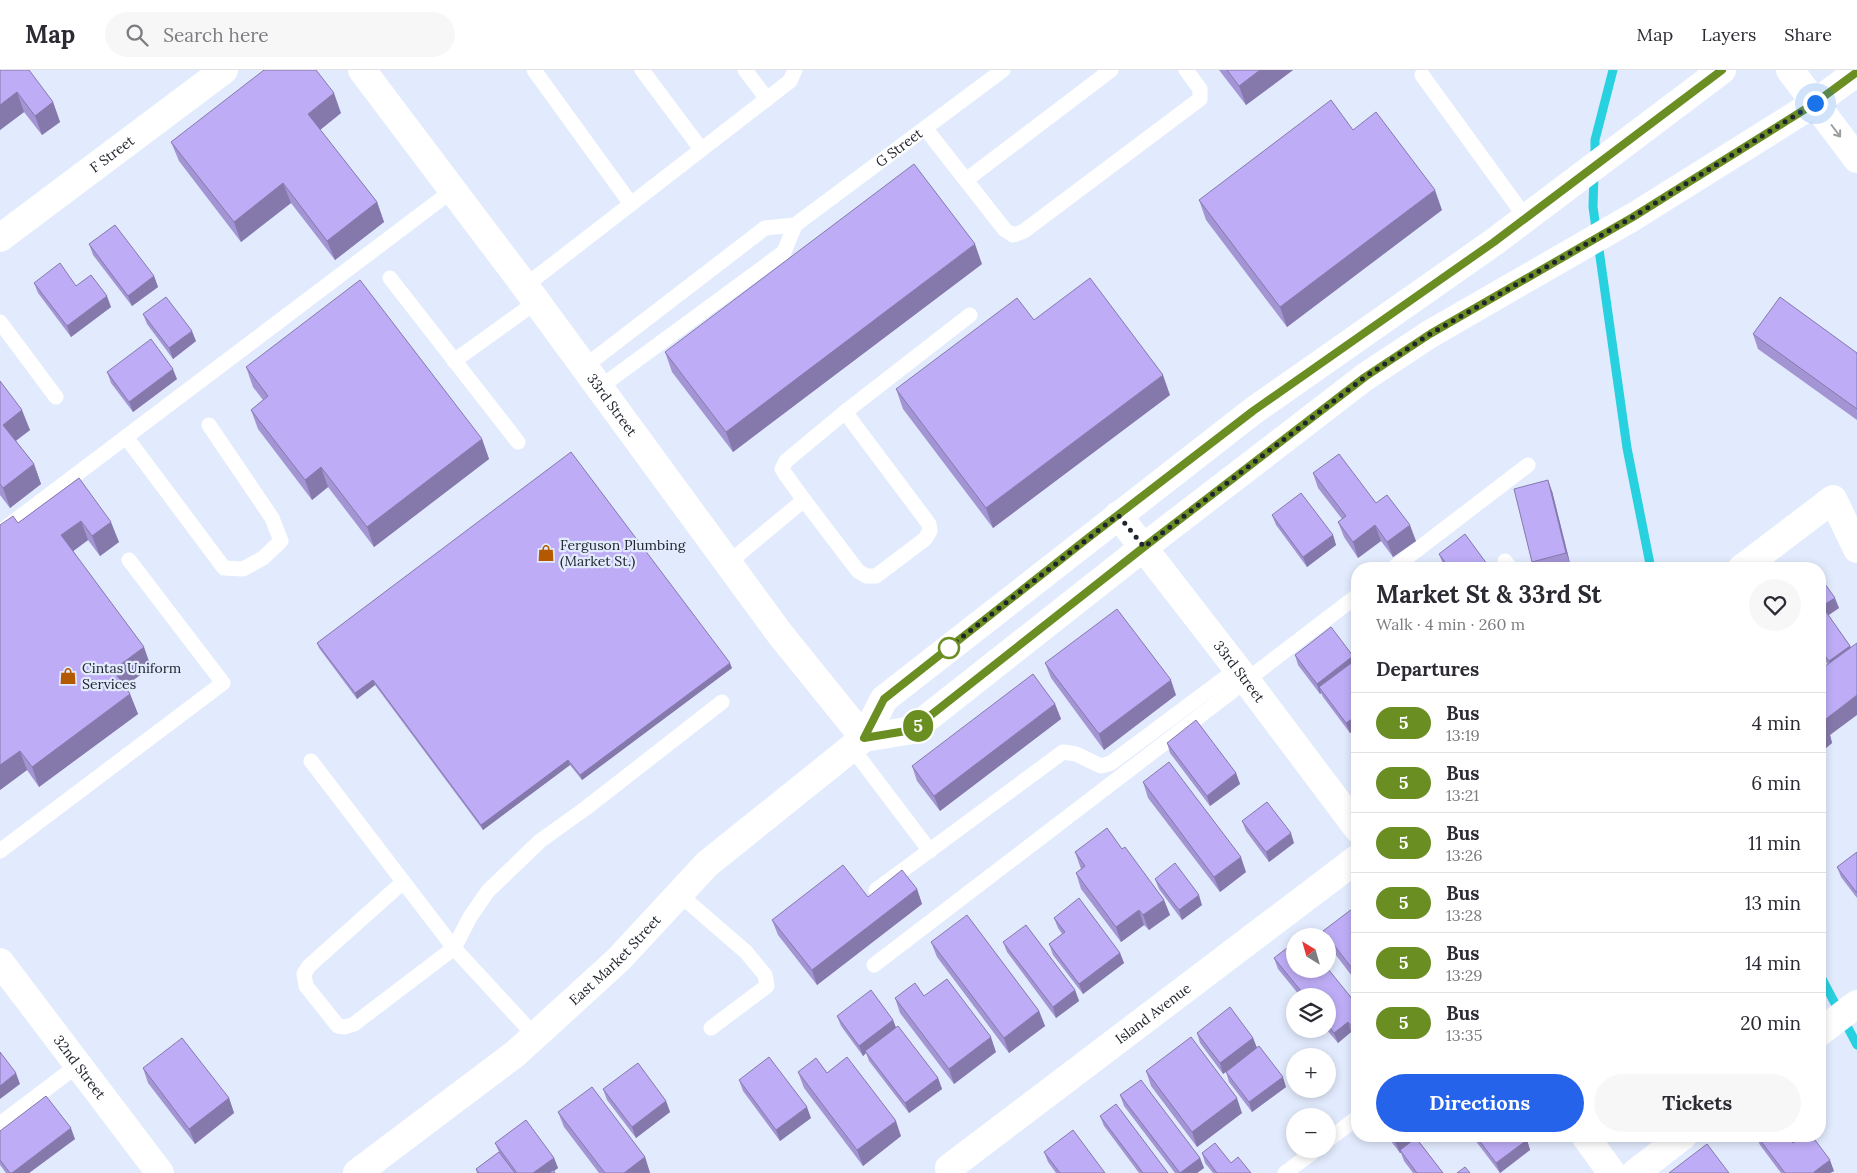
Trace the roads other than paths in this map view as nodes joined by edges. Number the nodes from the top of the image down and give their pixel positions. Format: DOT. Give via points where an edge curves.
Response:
graph roads {
  1 [pos="224,70"];
  2 [pos="362,70"];
  3 [pos="534,70"];
  4 [pos="642,70"];
  5 [pos="745,70"];
  6 [pos="795,70"];
  7 [pos="1003,70"];
  8 [pos="1112,70"];
  9 [pos="1186,70"];
  10 [pos="1722,70"];
  11 [pos="1790,70"];
  12 [pos="1856,73"];
  13 [pos="1422,75"];
  14 [pos="767,98"];
  15 [pos="1815,103"];
  16 [pos="925,128"];
  17 [pos="701,149"];
  18 [pos="1857,159"];
  19 [pos="966,180"];
  20 [pos="453,190"];
  21 [pos="631,204"];
  22 [pos="1526,218"];
  23 [pos="795,225"];
  24 [pos="0,238"];
  25 [pos="390,278"];
  26 [pos="531,294"];
  27 [pos="970,315"];
  28 [pos="0,322"];
  29 [pos="454,361"];
  30 [pos="592,377"];
  31 [pos="56,398"];
  32 [pos="845,412"];
  33 [pos="209,425"];
  34 [pos="126,437"];
  35 [pos="518,442"];
  36 [pos="1528,465"];
  37 [pos="804,500"];
  38 [pos="1118,515"];
  39 [pos="0,532"];
  40 [pos="1144,547"];
  41 [pos="1857,549"];
  42 [pos="129,560"];
  43 [pos="1401,562"];
  44 [pos="1750,562"];
  45 [pos="728,564"];
  46 [pos="1351,601"];
  47 [pos="1242,675"];
  48 [pos="722,702"];
  49 [pos="858,743"];
  50 [pos="311,761"];
  51 [pos="1351,820"];
  52 [pos="0,851"];
  53 [pos="930,851"];
  54 [pos="1351,863"];
  55 [pos="403,882"];
  56 [pos="876,890"];
  57 [pos="679,894"];
  58 [pos="454,948"];
  59 [pos="0,962"];
  60 [pos="874,965"];
  61 [pos="1857,1004"];
  62 [pos="1826,1027"];
  63 [pos="711,1028"];
  64 [pos="535,1036"];
  65 [pos="78,1065"];
  66 [pos="1351,1122"];
  67 [pos="0,1124"];
  68 [pos="1336,1134"];
  69 [pos="1589,1142"];
  70 [pos="1675,1142"];
  71 [pos="1305,1158"];
  72 [pos="949,1168"];
  73 [pos="160,1173"];
  74 [pos="357,1173"];
  75 [pos="1285,1173"];
  76 [pos="1612,1173"];
  77 [pos="1634,1173"];
  1 -- 24 [label="main road, F Street"];
  2 -- 20 [label="main road, 33rd Street"];
  3 -- 21 [label="lane"];
  4 -- 17 [label="lane"];
  5 -- 14 [label="lane"];
  6 -- 14 [label="lane" via="790,81"];
  7 -- 16 [label="lane, G Street"];
  8 -- 19 [label="lane"];
  9 -- 19 [label="lane" via="1200,89 1200,99 1024,231 1013,234 1005,230"];
  10 -- 22 [label="main road, East Market Street"];
  11 -- 15 [label="main road"];
  12 -- 15 [label="main road"];
  13 -- 22 [label="lane"];
  14 -- 17 [label="lane"];
  15 -- 18 [label="main road, one-way"];
  15 -- 40 [label="main road, East Market Street" via="1633,217 1430,334 1365,377"];
  16 -- 19 [label="lane"];
  16 -- 23 [label="lane, G Street"];
  17 -- 21 [label="lane"];
  20 -- 26 [label="main road, 33rd Street"];
  20 -- 34 [label="lane"];
  21 -- 26 [label="lane"];
  22 -- 38 [label="main road, East Market Street" via="1253,411"];
  23 -- 30 [label="lane" via="784,252"];
  23 -- 30 [label="lane" via="765,228"];
  25 -- 29 [label="lane"];
  26 -- 29 [label="lane"];
  26 -- 30 [label="main road, 33rd Street"];
  27 -- 32 [label="lane"];
  28 -- 31 [label="lane"];
  29 -- 35 [label="lane"];
  30 -- 45 [label="main road, 33rd Street"];
  32 -- 37 [label="lane" via="786,460 782,469"];
  32 -- 37 [label="lane" via="929,524 930,531 926,539 876,576 866,576 858,571"];
  33 -- 34 [label="lane" via="272,518 281,542 263,558 243,569 224,568"];
  34 -- 39 [label="lane"];
  36 -- 43 [label="lane"];
  37 -- 45 [label="lane"];
  38 -- 40 [label="main road, 33rd Street"];
  38 -- 49 [label="main road, East Market Street" via="884,699"];
  40 -- 47 [label="main road, 33rd Street"];
  40 -- 49 [label="main road, East Market Street" via="912,730"];
  41 -- 44 [label="main road" via="1833,499"];
  42 -- 52 [label="lane" via="223,683"];
  45 -- 49 [label="main road, 33rd Street"];
  46 -- 47 [label="lane"];
  47 -- 51 [label="main road, 33rd Street"];
  47 -- 53 [label="lane" via="1111,763 1101,766 1076,754 1063,752"];
  47 -- 60 [label="lane"];
  48 -- 58 [label="lane" via="540,842 488,891"];
  49 -- 53 [label="lane"];
  49 -- 57 [label="main road, East Market Street" via="707,864"];
  50 -- 55 [label="lane"];
  53 -- 56 [label="lane"];
  54 -- 72 [label="main road, Island Avenue"];
  55 -- 58 [label="lane"];
  55 -- 58 [label="lane" via="309,966 304,974 306,986 338,1026 345,1028"];
  57 -- 63 [label="lane" via="746,952 766,980 767,986"];
  57 -- 64 [label="main road, East Market Street" via="620,958"];
  58 -- 64 [label="lane"];
  59 -- 65 [label="main road, 32nd Street"];
  61 -- 62 [label="main road"];
  64 -- 74 [label="main road, East Market Street" via="454,1102"];
  65 -- 67 [label="lane"];
  65 -- 73 [label="main road, 32nd Street"];
  66 -- 68 [label="lane"];
  69 -- 76 [label="main road"];
  70 -- 77 [label="main road"];
  71 -- 75 [label="lane"];
}
